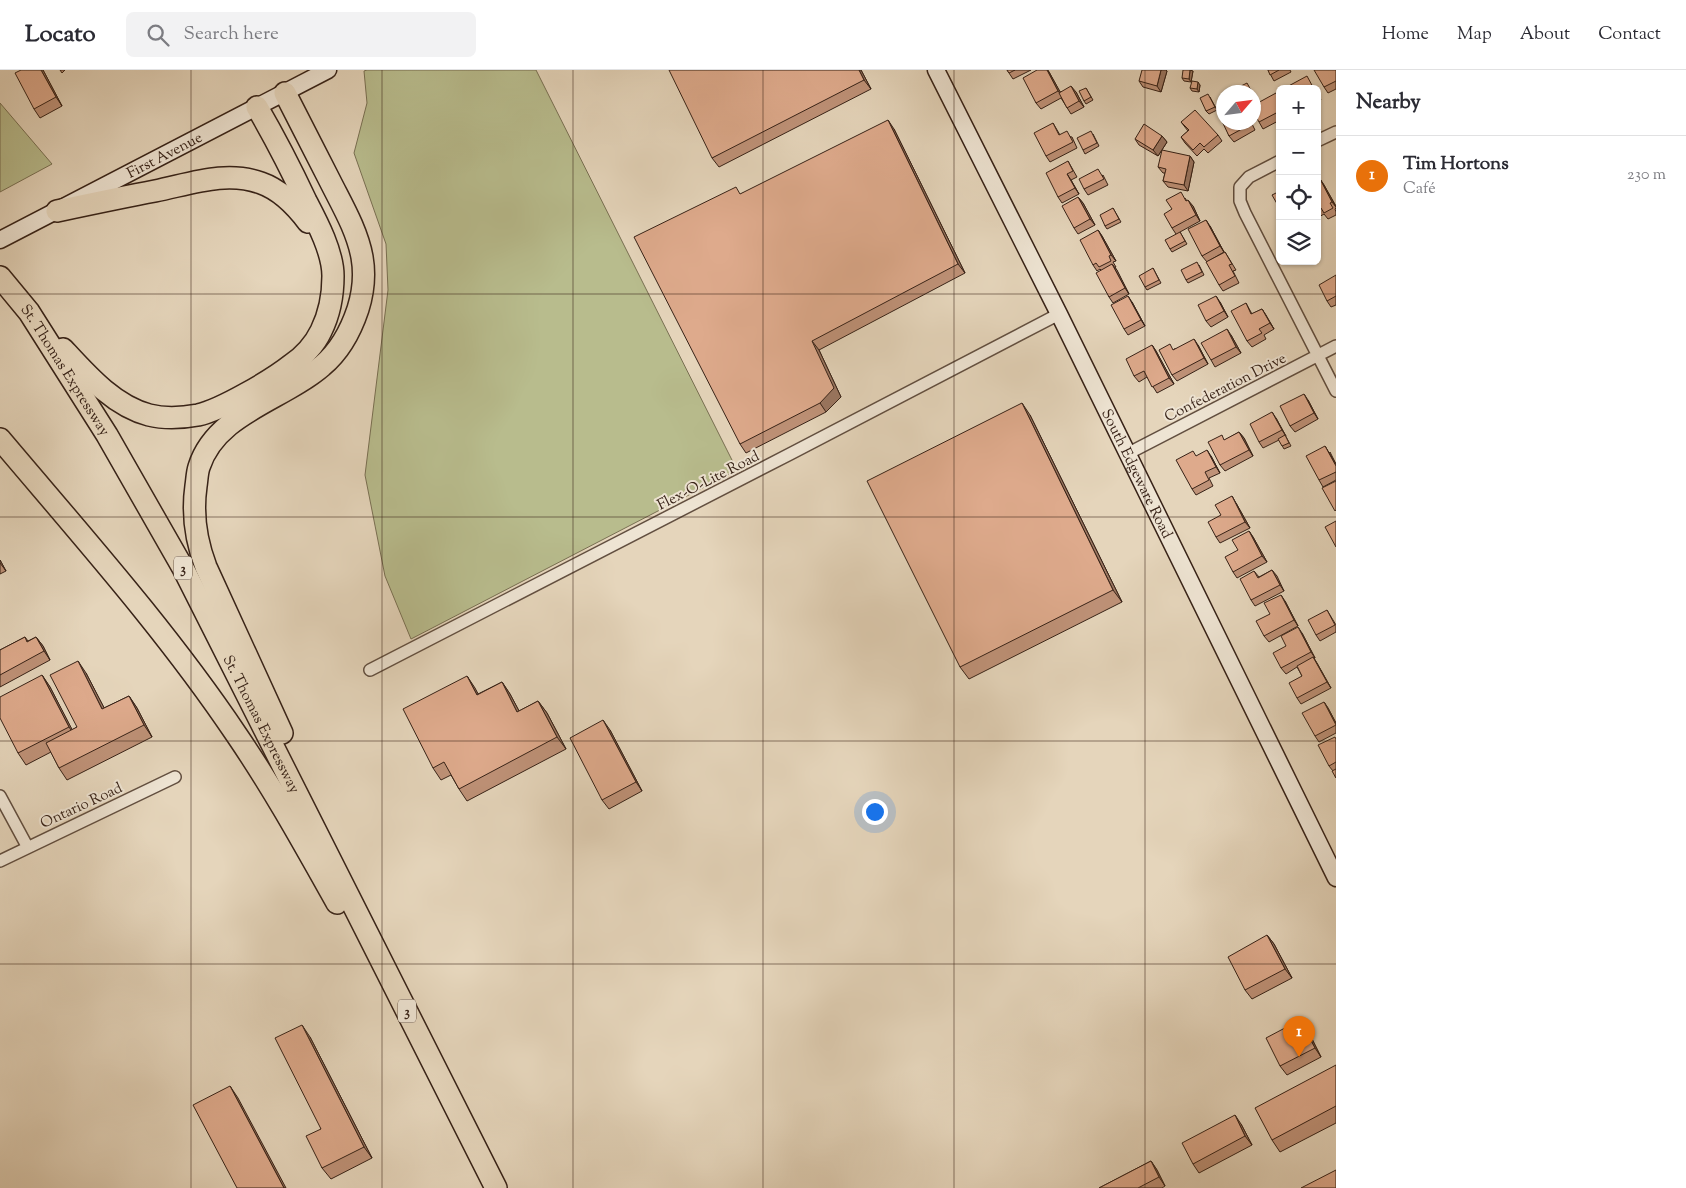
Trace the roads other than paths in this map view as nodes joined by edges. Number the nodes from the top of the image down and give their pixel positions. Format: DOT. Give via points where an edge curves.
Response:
graph roads {
  1 [pos="328,70"];
  2 [pos="936,70"];
  3 [pos="285,93"];
  4 [pos="257,107"];
  5 [pos="1336,132"];
  6 [pos="1321,139"];
  7 [pos="1276,163"];
  8 [pos="57,211"];
  9 [pos="0,240"];
  10 [pos="330,261"];
  11 [pos="0,277"];
  12 [pos="29,312"];
  13 [pos="1059,314"];
  14 [pos="1336,346"];
  15 [pos="1318,356"];
  16 [pos="1336,391"];
  17 [pos="0,439"];
  18 [pos="1127,454"];
  19 [pos="370,670"];
  20 [pos="176,777"];
  21 [pos="0,796"];
  22 [pos="318,835"];
  23 [pos="27,846"];
  24 [pos="0,860"];
  25 [pos="1336,878"];
  26 [pos="495,1188"];
  1 -- 3 [label="main road, First Avenue"];
  2 -- 13 [label="main road, South Edgeware Road"];
  3 -- 4 [label="main road, First Avenue"];
  3 -- 22 [label="highway" via="355,234 362,257 363,284 359,304 342,342 323,366 244,414 219,435 199,468 193,512 206,568 296,763"];
  4 -- 8 [label="main road, First Avenue"];
  4 -- 10 [label="highway" via="318,224"];
  5 -- 6 [label="street"];
  7 -- 15 [label="street" via="1249,177 1240,187 1240,200"];
  8 -- 9 [label="main road, First Avenue"];
  8 -- 10 [label="highway" via="200,180 237,178 261,183 296,206 319,237"];
  10 -- 12 [label="highway" via="333,274 330,303 321,331 310,347 292,365 268,380 227,404 199,415 174,418 148,415 126,405 82,370"];
  11 -- 12 [label="highway, St. Thomas Expressway / 3"];
  12 -- 22 [label="highway, St. Thomas Expressway / 3" via="108,435 183,568"];
  13 -- 18 [label="main road, South Edgeware Road"];
  13 -- 19 [label="street, Flex-O-Lite Road"];
  14 -- 15 [label="street, Confederation Drive"];
  15 -- 16 [label="street"];
  15 -- 18 [label="street, Confederation Drive"];
  17 -- 26 [label="highway" via="119,580 237,735 308,851"];
  18 -- 25 [label="main road, South Edgeware Road"];
  20 -- 23 [label="street, Ontario Road"];
  21 -- 23 [label="street"];
  22 -- 26 [label="highway, St. Thomas Expressway / 3"];
  23 -- 24 [label="street, Ontario Road"];
}
